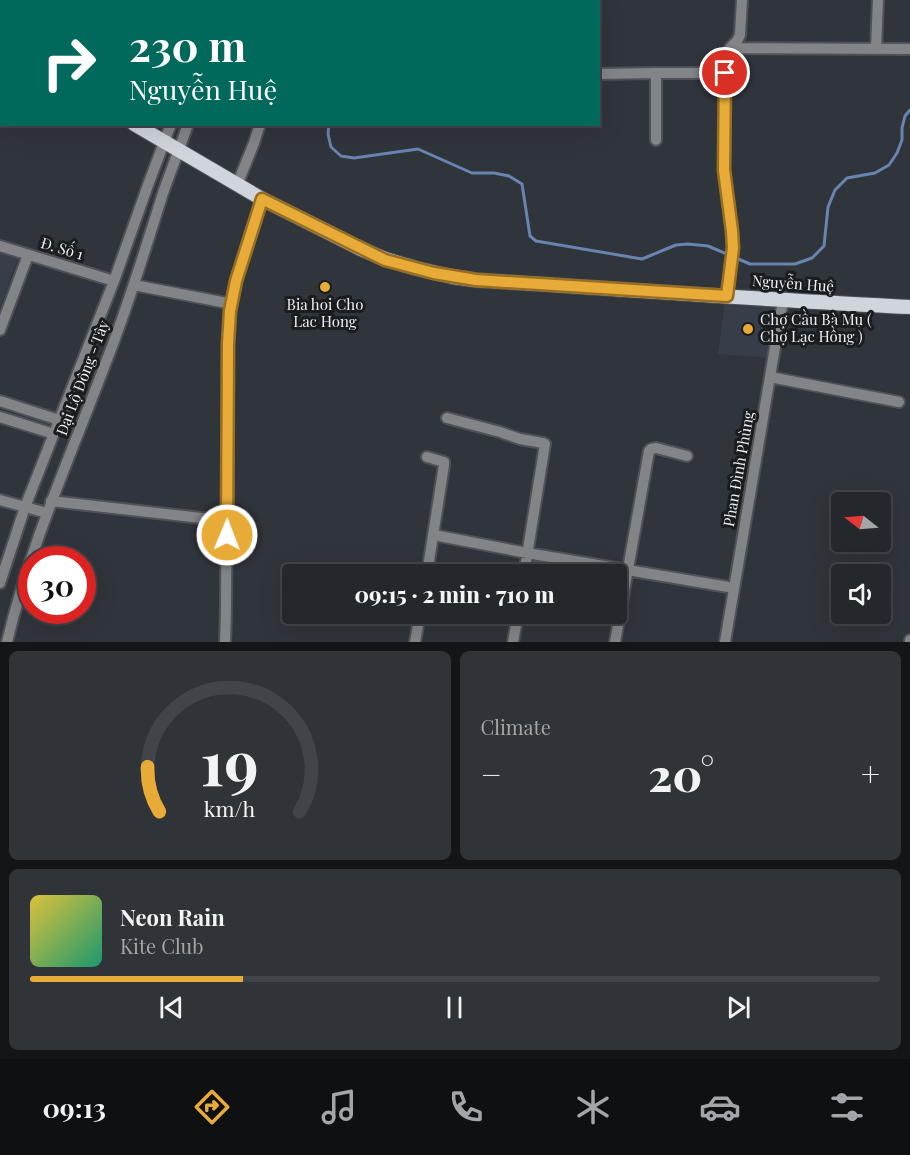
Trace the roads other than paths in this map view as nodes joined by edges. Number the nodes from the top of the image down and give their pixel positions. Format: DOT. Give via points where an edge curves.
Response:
graph roads {
  1 [pos="742,0"];
  2 [pos="878,0"];
  3 [pos="730,48"];
  4 [pos="876,49"];
  5 [pos="910,50"];
  6 [pos="656,73"];
  7 [pos="725,73"];
  8 [pos="600,74"];
  9 [pos="137,126"];
  10 [pos="170,126"];
  11 [pos="187,126"];
  12 [pos="259,126"];
  13 [pos="656,140"];
  14 [pos="165,142"];
  15 [pos="180,151"];
  16 [pos="237,184"];
  17 [pos="262,199"];
  18 [pos="0,246"];
  19 [pos="28,255"];
  20 [pos="114,281"];
  21 [pos="134,285"];
  22 [pos="727,296"];
  23 [pos="783,300"];
  24 [pos="232,304"];
  25 [pos="910,307"];
  26 [pos="0,330"];
  27 [pos="771,377"];
  28 [pos="0,401"];
  29 [pos="899,402"];
  30 [pos="0,417"];
  31 [pos="447,418"];
  32 [pos="60,420"];
  33 [pos="54,434"];
  34 [pos="687,456"];
  35 [pos="427,457"];
  36 [pos="0,500"];
  37 [pos="51,501"];
  38 [pos="25,507"];
  39 [pos="47,513"];
  40 [pos="228,521"];
  41 [pos="434,535"];
  42 [pos="527,553"];
  43 [pos="429,564"];
  44 [pos="525,564"];
  45 [pos="629,570"];
  46 [pos="0,583"];
  47 [pos="734,588"];
  48 [pos="418,624"];
  49 [pos="516,624"];
  50 [pos="7,642"];
  51 [pos="225,642"];
  52 [pos="415,642"];
  53 [pos="513,642"];
  54 [pos="615,642"];
  55 [pos="724,642"];
  1 -- 3 [label="street" via="740,34"];
  2 -- 4 [label="street"];
  3 -- 4 [label="street"];
  3 -- 7 [label="street"];
  4 -- 5 [label="street"];
  6 -- 7 [label="street"];
  6 -- 8 [label="street"];
  6 -- 13 [label="street"];
  7 -- 22 [label="street" via="724,170 733,248"];
  9 -- 14 [label="main road, Nguyễn Huệ"];
  10 -- 14 [label="street, Đại Lộ Đông - Tây"];
  11 -- 15 [label="street, Đại Lộ Đông - Tây"];
  12 -- 16 [label="street"];
  14 -- 15 [label="main road, Nguyễn Huệ"];
  14 -- 20 [label="street, Đại Lộ Đông - Tây"];
  15 -- 16 [label="main road, Nguyễn Huệ"];
  15 -- 21 [label="street, Đại Lộ Đông - Tây"];
  16 -- 17 [label="main road, Nguyễn Huệ"];
  17 -- 22 [label="main road, Nguyễn Huệ" via="385,260 453,277"];
  17 -- 24 [label="street"];
  18 -- 19 [label="street, Đ. Số 1"];
  19 -- 20 [label="street, Đ. Số 1"];
  19 -- 26 [label="street"];
  20 -- 32 [label="street, Đại Lộ Đông - Tây"];
  21 -- 24 [label="street"];
  21 -- 37 [label="street, Đại Lộ Đông - Tây"];
  22 -- 23 [label="main road, Nguyễn Huệ"];
  23 -- 25 [label="main road, Nguyễn Huệ"];
  23 -- 27 [label="street, Phan Đình Phùng"];
  24 -- 40 [label="street" via="228,344"];
  27 -- 29 [label="street"];
  27 -- 47 [label="street, Phan Đình Phùng"];
  28 -- 32 [label="street"];
  30 -- 33 [label="street"];
  31 -- 42 [label="street" via="545,444"];
  32 -- 33 [label="street, Đại Lộ Đông - Tây"];
  33 -- 38 [label="street, Đại Lộ Đông - Tây"];
  34 -- 45 [label="street" via="651,449"];
  35 -- 41 [label="street" via="444,462"];
  36 -- 38 [label="street"];
  37 -- 39 [label="street, Đại Lộ Đông - Tây"];
  37 -- 40 [label="street"];
  38 -- 39 [label="street"];
  38 -- 46 [label="street, Đại Lộ Đông - Tây"];
  39 -- 50 [label="street, Đại Lộ Đông - Tây"];
  40 -- 51 [label="street"];
  41 -- 42 [label="street"];
  41 -- 43 [label="street"];
  42 -- 44 [label="street"];
  42 -- 45 [label="street"];
  45 -- 47 [label="street"];
  45 -- 54 [label="street"];
  47 -- 55 [label="street, Phan Đình Phùng"];
  48 -- 52 [label="street"];
  49 -- 53 [label="street"];
}
